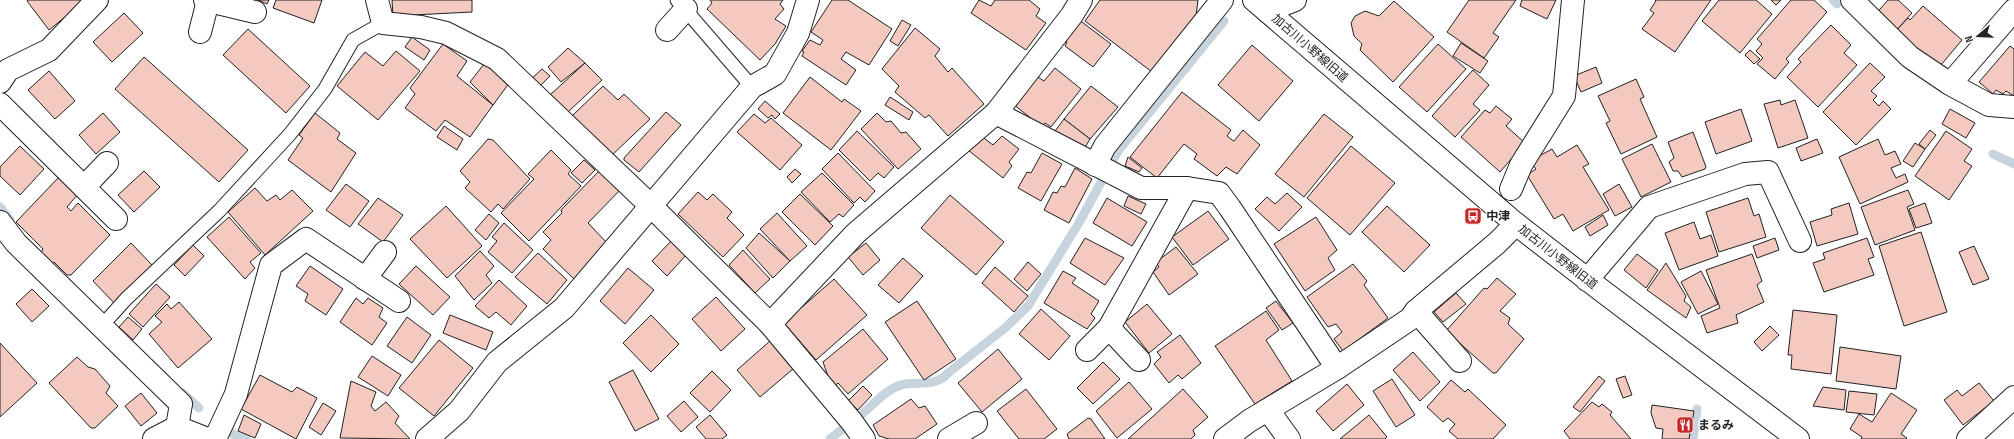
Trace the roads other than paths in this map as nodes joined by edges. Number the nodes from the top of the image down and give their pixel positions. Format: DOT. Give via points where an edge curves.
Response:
graph roads {
  1 [pos="97,0"];
  2 [pos="207,0"];
  3 [pos="377,0"];
  4 [pos="808,0"];
  5 [pos="1081,0"];
  6 [pos="1222,0"];
  7 [pos="1295,0"];
  8 [pos="1573,0"];
  9 [pos="1852,0"];
  10 [pos="681,5"];
  11 [pos="1261,5"];
  12 [pos="2014,10"];
  13 [pos="255,12"];
  14 [pos="383,24"];
  15 [pos="667,30"];
  16 [pos="200,32"];
  17 [pos="0,82"];
  18 [pos="1950,84"];
  19 [pos="752,87"];
  20 [pos="0,104"];
  21 [pos="2014,107"];
  22 [pos="996,113"];
  23 [pos="107,163"];
  24 [pos="1095,166"];
  25 [pos="84,187"];
  26 [pos="1187,188"];
  27 [pos="1511,189"];
  28 [pos="650,205"];
  29 [pos="116,219"];
  30 [pos="0,222"];
  31 [pos="1516,224"];
  32 [pos="1800,241"];
  33 [pos="385,252"];
  34 [pos="365,279"];
  35 [pos="1587,280"];
  36 [pos="399,301"];
  37 [pos="1416,311"];
  38 [pos="770,324"];
  39 [pos="103,328"];
  40 [pos="1109,328"];
  41 [pos="1087,350"];
  42 [pos="1139,360"];
  43 [pos="1460,361"];
  44 [pos="1337,368"];
  45 [pos="2014,397"];
  46 [pos="1268,410"];
  47 [pos="976,423"];
  48 [pos="177,427"];
  49 [pos="154,439"];
  50 [pos="207,439"];
  51 [pos="215,439"];
  52 [pos="426,439"];
  53 [pos="864,439"];
  54 [pos="949,439"];
  55 [pos="1225,439"];
  56 [pos="1289,439"];
  57 [pos="1798,439"];
  58 [pos="1968,439"];
  1 -- 17 [label="street" via="49,50 8,70"];
  2 -- 13 [label="street"];
  2 -- 16 [label="street"];
  3 -- 14 [label="street"];
  4 -- 19 [label="street" via="798,34 775,74"];
  5 -- 22 [label="street"];
  6 -- 24 [label="street" via="1105,146"];
  7 -- 11 [label="street"];
  8 -- 27 [label="street" via="1564,96 1524,158"];
  9 -- 18 [label="street" via="1910,57"];
  10 -- 15 [label="street"];
  10 -- 19 [label="lane"];
  11 -- 31 [label="street, 加古川小野線旧道"];
  12 -- 18 [label="street"];
  14 -- 28 [label="street" via="421,27 446,33 497,59"];
  14 -- 39 [label="lane" via="352,40 325,88 290,134 219,211 126,299"];
  18 -- 21 [label="street" via="1989,105"];
  19 -- 28 [label="street"];
  20 -- 25 [label="street"];
  22 -- 24 [label="street"];
  22 -- 38 [label="street" via="856,233"];
  23 -- 25 [label="street"];
  24 -- 26 [label="street" via="1141,188"];
  25 -- 29 [label="street"];
  26 -- 40 [label="street"];
  26 -- 44 [label="street" via="1219,194"];
  28 -- 38 [label="street"];
  28 -- 52 [label="street" via="564,308 497,362 458,411"];
  30 -- 39 [label="street" via="16,243"];
  31 -- 35 [label="street, 加古川小野線旧道"];
  31 -- 37 [label="street"];
  32 -- 35 [label="street" via="1768,172 1745,174 1649,207"];
  33 -- 34 [label="street"];
  34 -- 36 [label="street"];
  34 -- 51 [label="street" via="306,240 271,265 236,394"];
  35 -- 57 [label="street, 加古川小野線旧道"];
  37 -- 43 [label="street"];
  37 -- 44 [label="street" via="1410,319"];
  38 -- 53 [label="street"];
  39 -- 48 [label="street" via="181,404"];
  40 -- 41 [label="street"];
  40 -- 42 [label="street"];
  44 -- 46 [label="street"];
  45 -- 58 [label="street"];
  46 -- 55 [label="street"];
  46 -- 56 [label="street"];
  47 -- 54 [label="street"];
  48 -- 49 [label="street"];
  48 -- 50 [label="street"];
}
